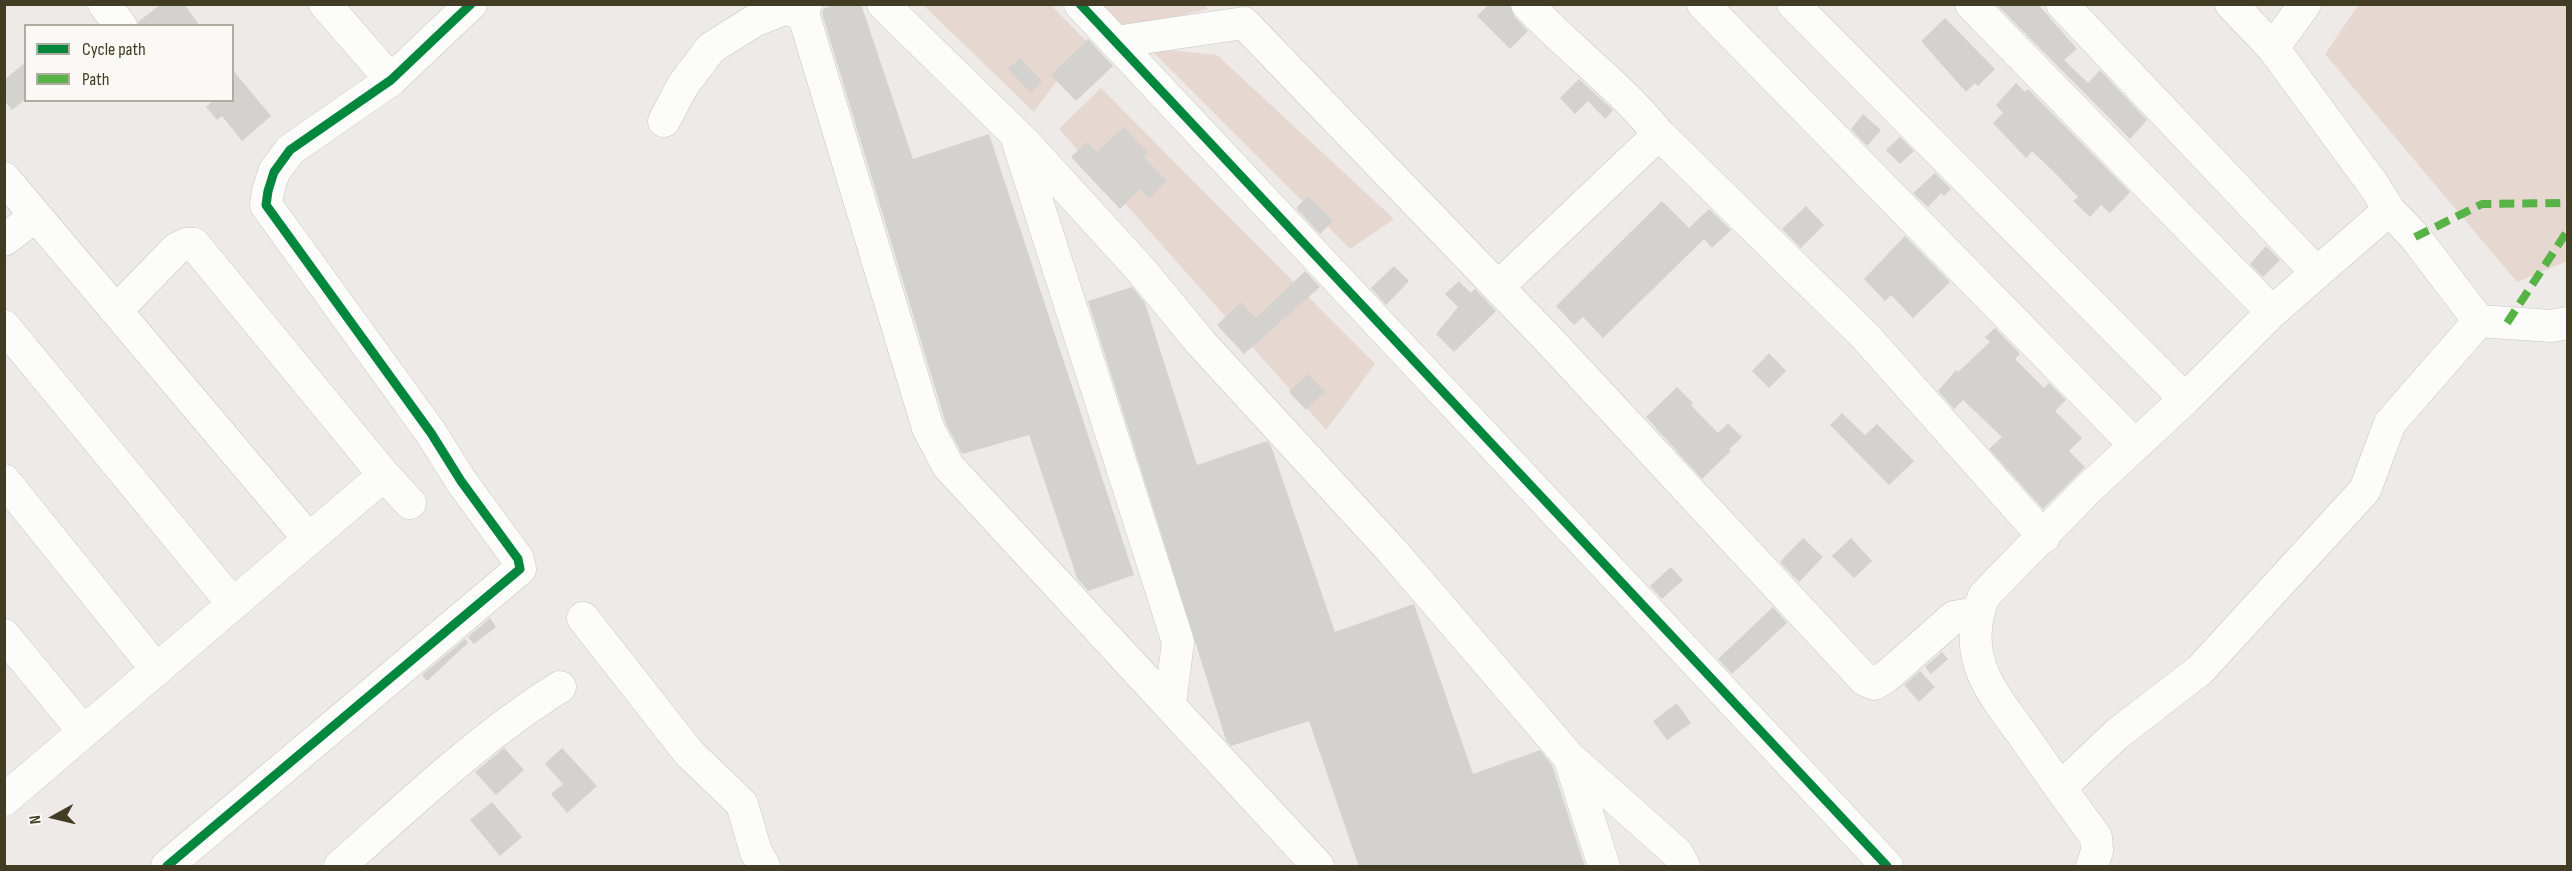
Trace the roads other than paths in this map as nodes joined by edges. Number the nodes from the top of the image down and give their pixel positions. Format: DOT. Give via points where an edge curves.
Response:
graph roads {
  1 [pos="104,4"];
  2 [pos="325,4"];
  3 [pos="471,4"];
  4 [pos="883,4"];
  5 [pos="1080,4"];
  6 [pos="1527,4"];
  7 [pos="1703,4"];
  8 [pos="1793,4"];
  9 [pos="1971,4"];
  10 [pos="2062,4"];
  11 [pos="2231,4"];
  12 [pos="2305,4"];
  13 [pos="805,9"];
  14 [pos="1235,14"];
  15 [pos="119,24"];
  16 [pos="1115,42"];
  17 [pos="2273,48"];
  18 [pos="391,80"];
  19 [pos="664,121"];
  20 [pos="1012,131"];
  21 [pos="1659,134"];
  22 [pos="4,178"];
  23 [pos="2389,210"];
  24 [pos="36,216"];
  25 [pos="4,240"];
  26 [pos="2317,273"];
  27 [pos="1498,287"];
  28 [pos="117,310"];
  29 [pos="2272,312"];
  30 [pos="2479,321"];
  31 [pos="2568,323"];
  32 [pos="4,326"];
  33 [pos="2185,399"];
  34 [pos="2135,445"];
  35 [pos="384,475"];
  36 [pos="4,480"];
  37 [pos="410,503"];
  38 [pos="2044,537"];
  39 [pos="309,540"];
  40 [pos="233,604"];
  41 [pos="1977,613"];
  42 [pos="583,618"];
  43 [pos="4,635"];
  44 [pos="157,670"];
  45 [pos="560,687"];
  46 [pos="1170,704"];
  47 [pos="84,732"];
  48 [pos="1569,757"];
  49 [pos="2060,788"];
  50 [pos="6,797"];
  51 [pos="167,867"];
  52 [pos="340,867"];
  53 [pos="764,867"];
  54 [pos="1318,867"];
  55 [pos="1604,867"];
  56 [pos="1684,867"];
  57 [pos="1887,867"];
  58 [pos="2092,867"];
  1 -- 15 [label="street"];
  2 -- 18 [label="street"];
  3 -- 18 [label="street"];
  4 -- 20 [label="street"];
  5 -- 16 [label="street"];
  6 -- 21 [label="street"];
  7 -- 34 [label="street"];
  8 -- 33 [label="street"];
  9 -- 29 [label="street"];
  10 -- 26 [label="street"];
  11 -- 17 [label="street"];
  12 -- 17 [label="street"];
  13 -- 19 [label="street" via="784,9 754,21 711,48 682,85"];
  13 -- 46 [label="street" via="928,428 948,466"];
  14 -- 16 [label="street"];
  14 -- 27 [label="street"];
  16 -- 57 [label="street"];
  17 -- 23 [label="street"];
  18 -- 51 [label="street" via="290,150 274,172 266,205 431,433 518,559 520,569"];
  20 -- 46 [label="street" via="1024,156 1178,642"];
  20 -- 48 [label="street" via="1393,552"];
  21 -- 27 [label="street"];
  21 -- 38 [label="street" via="1864,336"];
  22 -- 24 [label="street"];
  23 -- 26 [label="street"];
  23 -- 30 [label="street" via="2415,237"];
  24 -- 25 [label="street"];
  24 -- 28 [label="street"];
  26 -- 29 [label="street"];
  27 -- 41 [label="street" via="1865,680 1874,684 1887,676 1954,617"];
  28 -- 35 [label="street" via="176,249 194,244"];
  28 -- 39 [label="street"];
  29 -- 33 [label="street"];
  30 -- 31 [label="street" via="2551,326"];
  30 -- 49 [label="street" via="2390,423 2365,490 2200,670 2117,734"];
  32 -- 40 [label="street"];
  33 -- 34 [label="street"];
  34 -- 38 [label="street"];
  35 -- 37 [label="street"];
  35 -- 39 [label="street"];
  36 -- 44 [label="street"];
  38 -- 41 [label="street" via="1984,596"];
  39 -- 40 [label="street"];
  40 -- 44 [label="street"];
  41 -- 49 [label="street" via="1977,655 1983,673"];
  42 -- 53 [label="street" via="689,753 742,804"];
  43 -- 47 [label="street"];
  44 -- 47 [label="street"];
  45 -- 52 [label="street" via="454,765"];
  46 -- 54 [label="street"];
  47 -- 50 [label="street"];
  48 -- 55 [label="street"];
  48 -- 56 [label="street" via="1677,853"];
  49 -- 58 [label="street" via="2096,837"];
}
